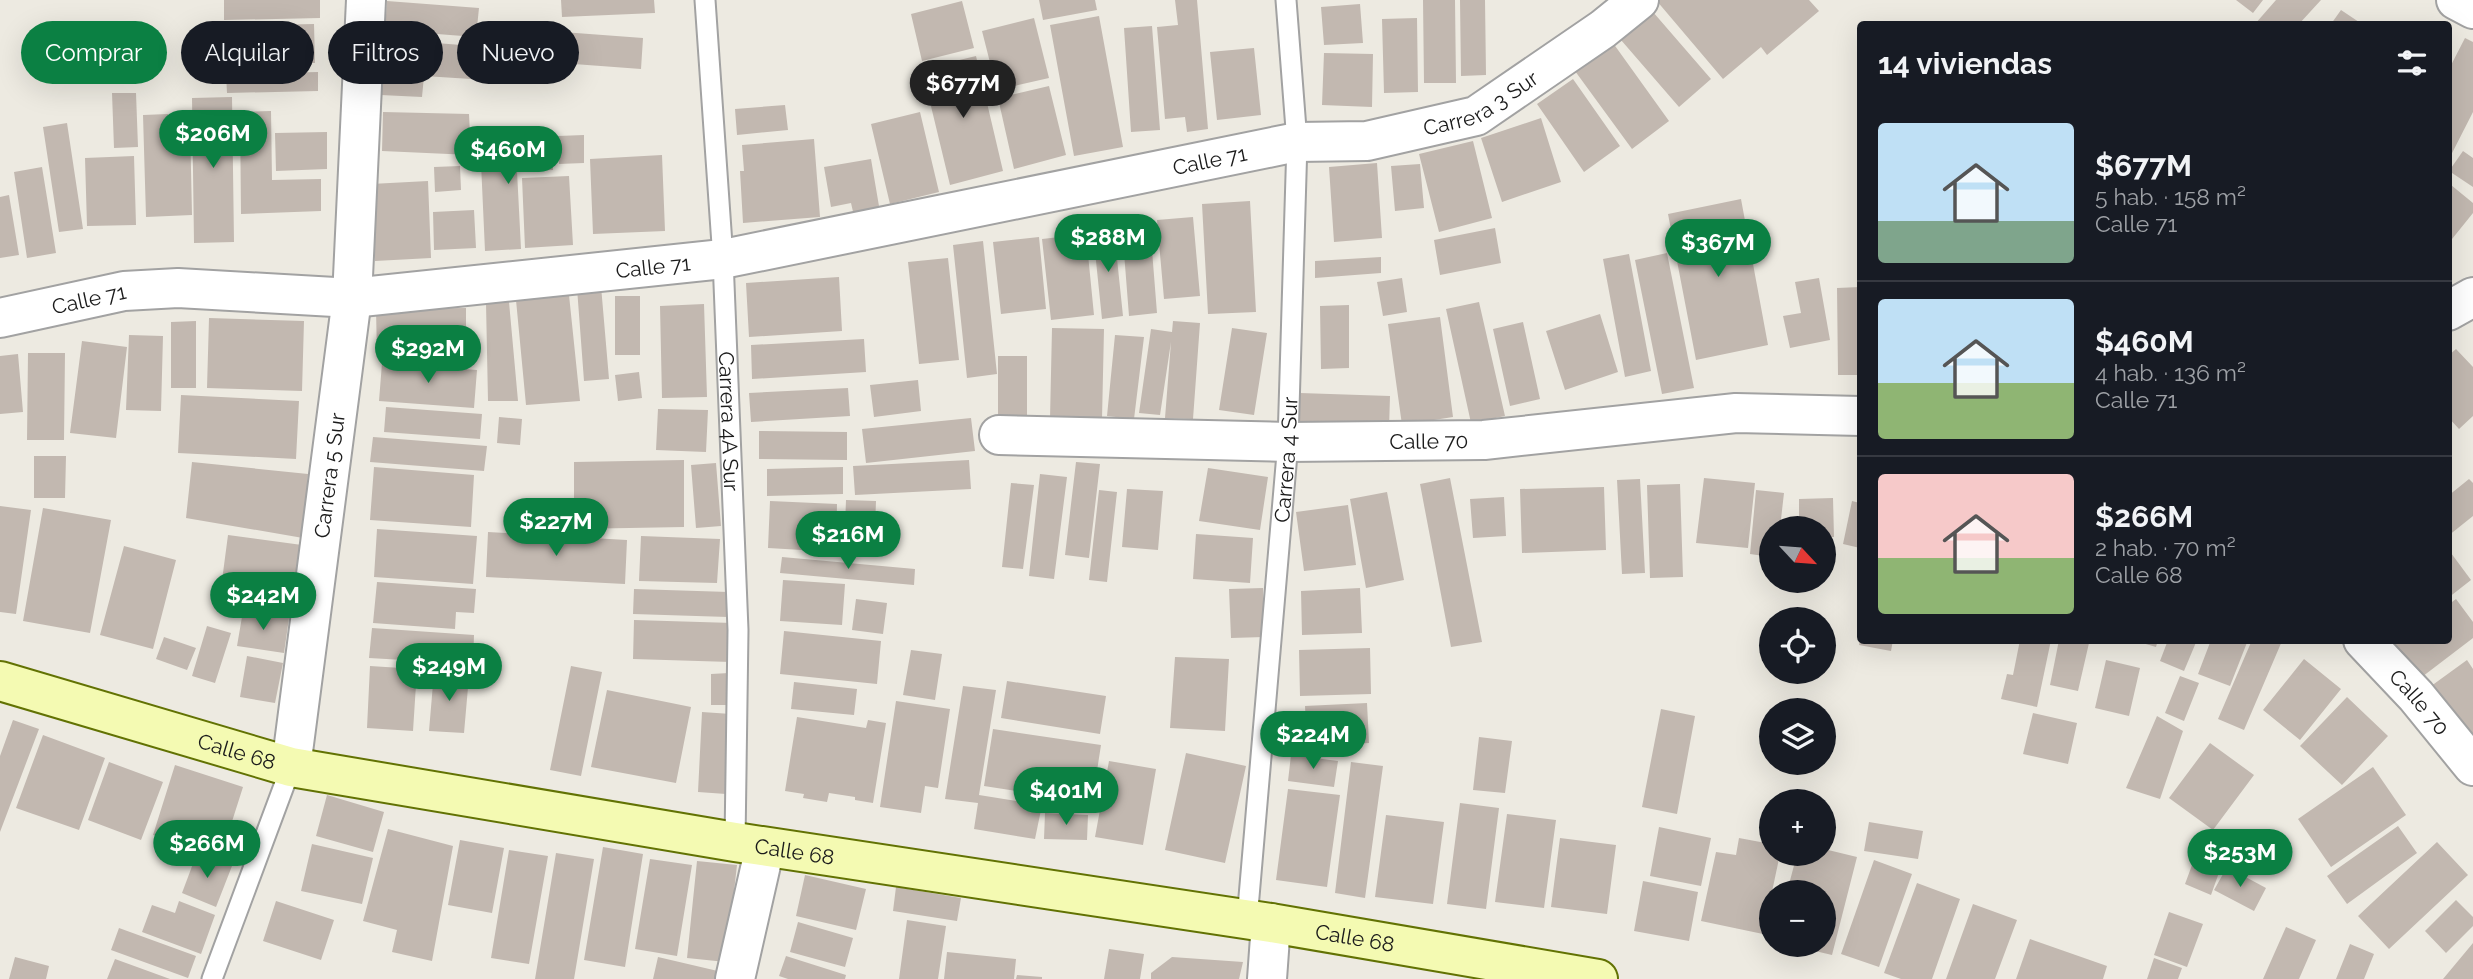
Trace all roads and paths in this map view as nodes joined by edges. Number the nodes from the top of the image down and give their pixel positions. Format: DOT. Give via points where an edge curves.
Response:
graph roads {
  1 [pos="366,0"];
  2 [pos="705,0"];
  3 [pos="1286,0"];
  4 [pos="1639,0"];
  5 [pos="2456,0"];
  6 [pos="2473,9"];
  7 [pos="1297,142"];
  8 [pos="723,259"];
  9 [pos="2473,297"];
  10 [pos="352,298"];
  11 [pos="2452,309"];
  12 [pos="0,318"];
  13 [pos="1857,416"];
  14 [pos="999,435"];
  15 [pos="1288,442"];
  16 [pos="2367,644"];
  17 [pos="0,681"];
  18 [pos="2473,766"];
  19 [pos="291,767"];
  20 [pos="750,844"];
  21 [pos="1259,921"];
  22 [pos="212,979"];
  23 [pos="735,979"];
  24 [pos="1268,979"];
  25 [pos="1598,979"];
  1 -- 10 [label="street, Carrera 5 Sur"];
  2 -- 8 [label="lane, Carrera 4A Sur"];
  3 -- 7 [label="lane, Carrera 4 Sur"];
  4 -- 7 [label="street, Carrera 3 Sur" via="1476,116 1367,141"];
  5 -- 6 [label="street"];
  7 -- 8 [label="street, Calle 71"];
  7 -- 15 [label="lane, Carrera 4 Sur"];
  8 -- 10 [label="street, Calle 71"];
  8 -- 20 [label="lane, Carrera 4A Sur"];
  9 -- 11 [label="street"];
  10 -- 12 [label="street, Calle 71" via="178,288 124,291"];
  10 -- 19 [label="street, Carrera 5 Sur"];
  13 -- 15 [label="street, Calle 70" via="1736,413 1484,440"];
  14 -- 15 [label="street, Calle 70"];
  15 -- 21 [label="lane, Carrera 4 Sur"];
  16 -- 18 [label="street, Calle 70"];
  17 -- 19 [label="street, Calle 68"];
  19 -- 20 [label="street, Calle 68"];
  19 -- 22 [label="lane, Carrera 5 Sur"];
  20 -- 21 [label="street, Calle 68"];
  20 -- 23 [label="street, Carrera 4A Sur"];
  21 -- 24 [label="street, Carrera 4 Sur"];
  21 -- 25 [label="street, Calle 68"];
}
